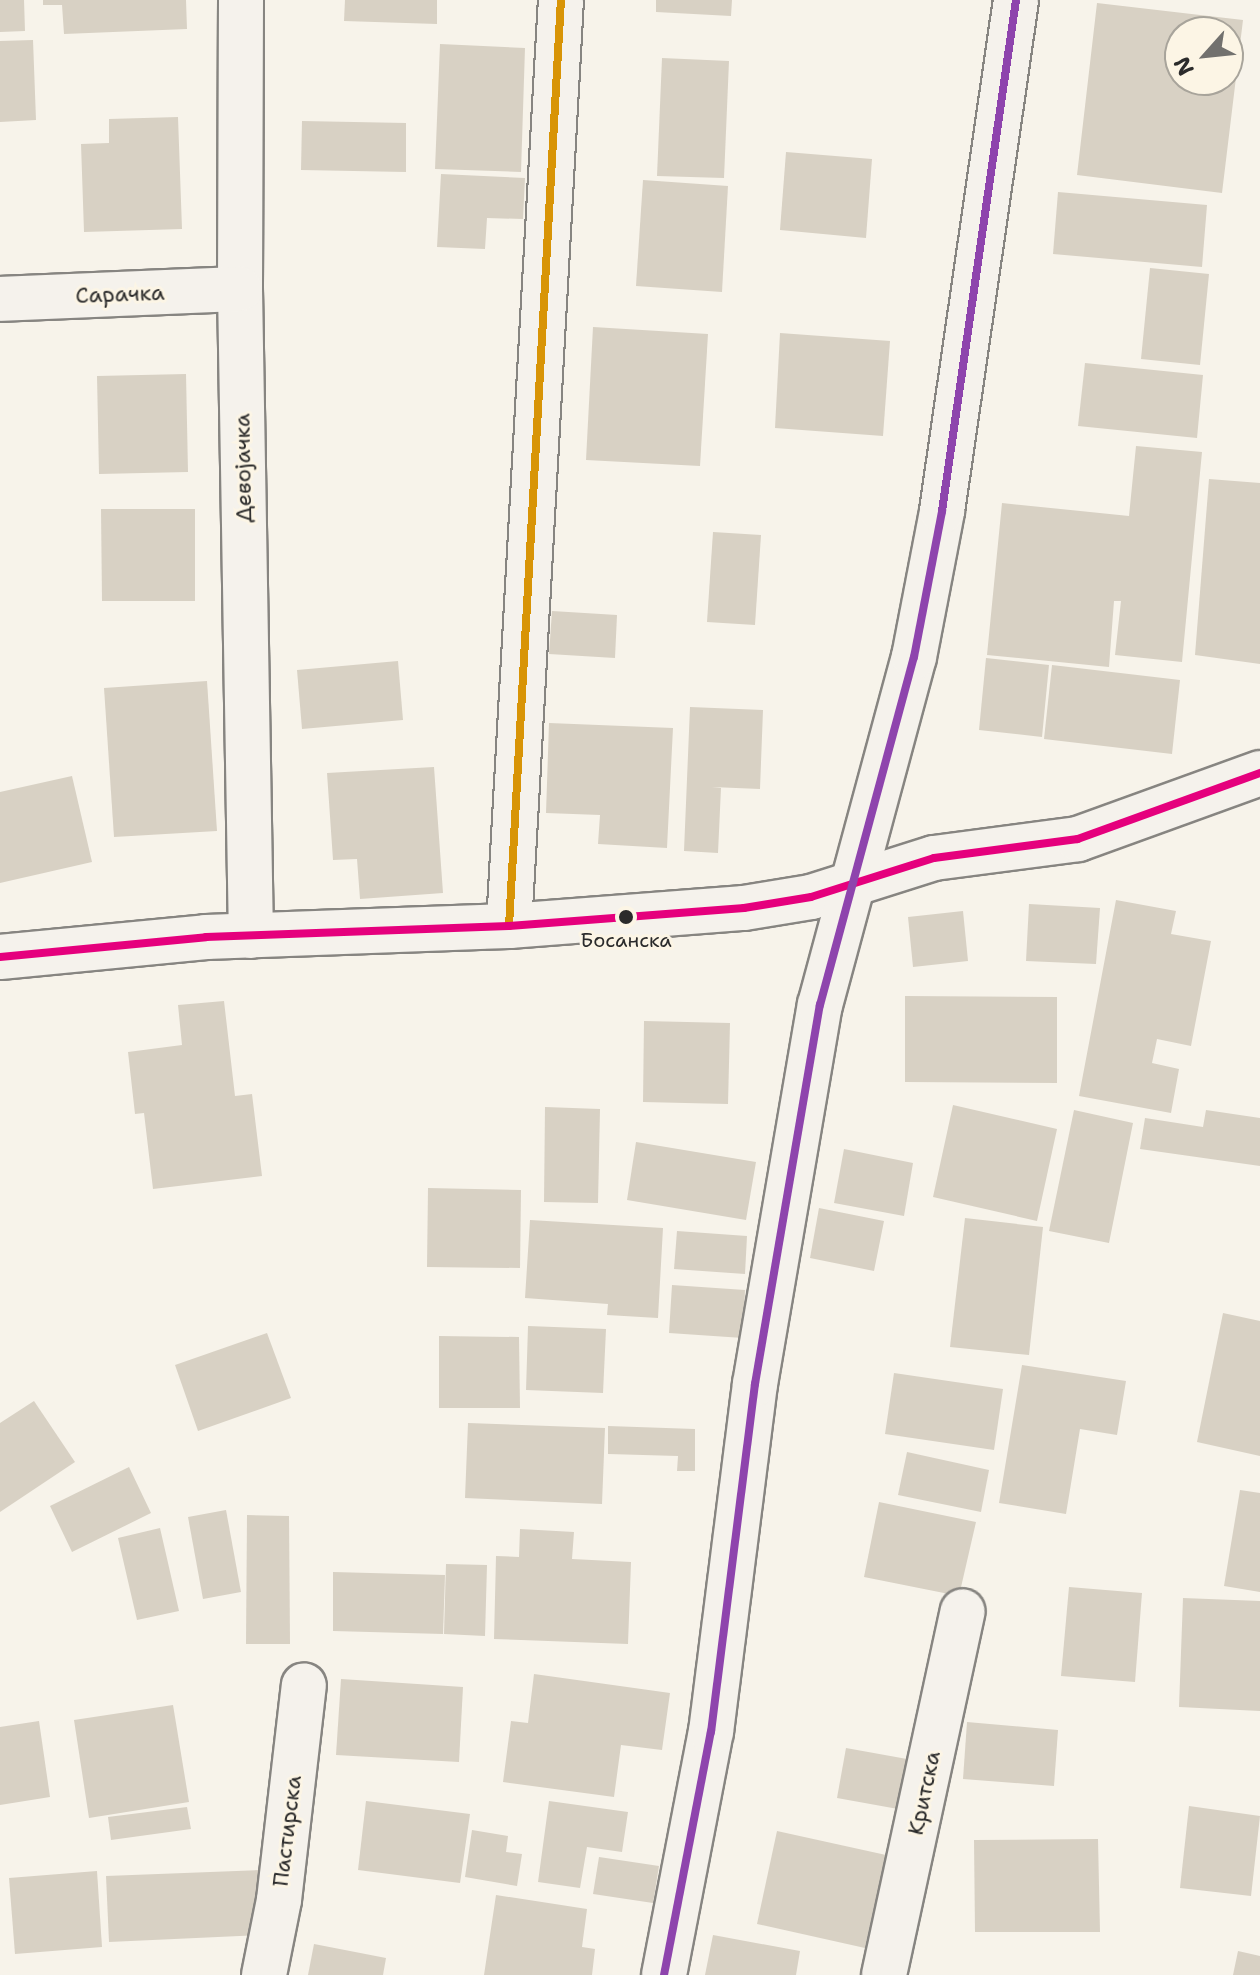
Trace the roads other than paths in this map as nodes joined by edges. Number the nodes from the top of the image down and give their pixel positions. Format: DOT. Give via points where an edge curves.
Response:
graph roads {
  1 [pos="241,0"];
  2 [pos="561,0"];
  3 [pos="1016,0"];
  4 [pos="240,289"];
  5 [pos="0,299"];
  6 [pos="1260,773"];
  7 [pos="848,886"];
  8 [pos="509,926"];
  9 [pos="251,936"];
  10 [pos="0,957"];
  11 [pos="963,1611"];
  12 [pos="304,1685"];
  13 [pos="264,1975"];
  14 [pos="664,1975"];
  15 [pos="884,1975"];
  1 -- 4 [label="street, Девојачка"];
  2 -- 8 [label="street"];
  3 -- 7 [label="street" via="942,511 914,657"];
  4 -- 5 [label="street, Сарачка"];
  4 -- 9 [label="street, Девојачка"];
  6 -- 7 [label="street" via="1078,839 934,858"];
  7 -- 8 [label="street" via="744,908"];
  7 -- 14 [label="street" via="820,1005 761,1352 711,1732"];
  8 -- 9 [label="street"];
  9 -- 10 [label="street" via="58,947"];
  11 -- 15 [label="street, Критска"];
  12 -- 13 [label="street, Пастирска" via="279,1900"];
}
